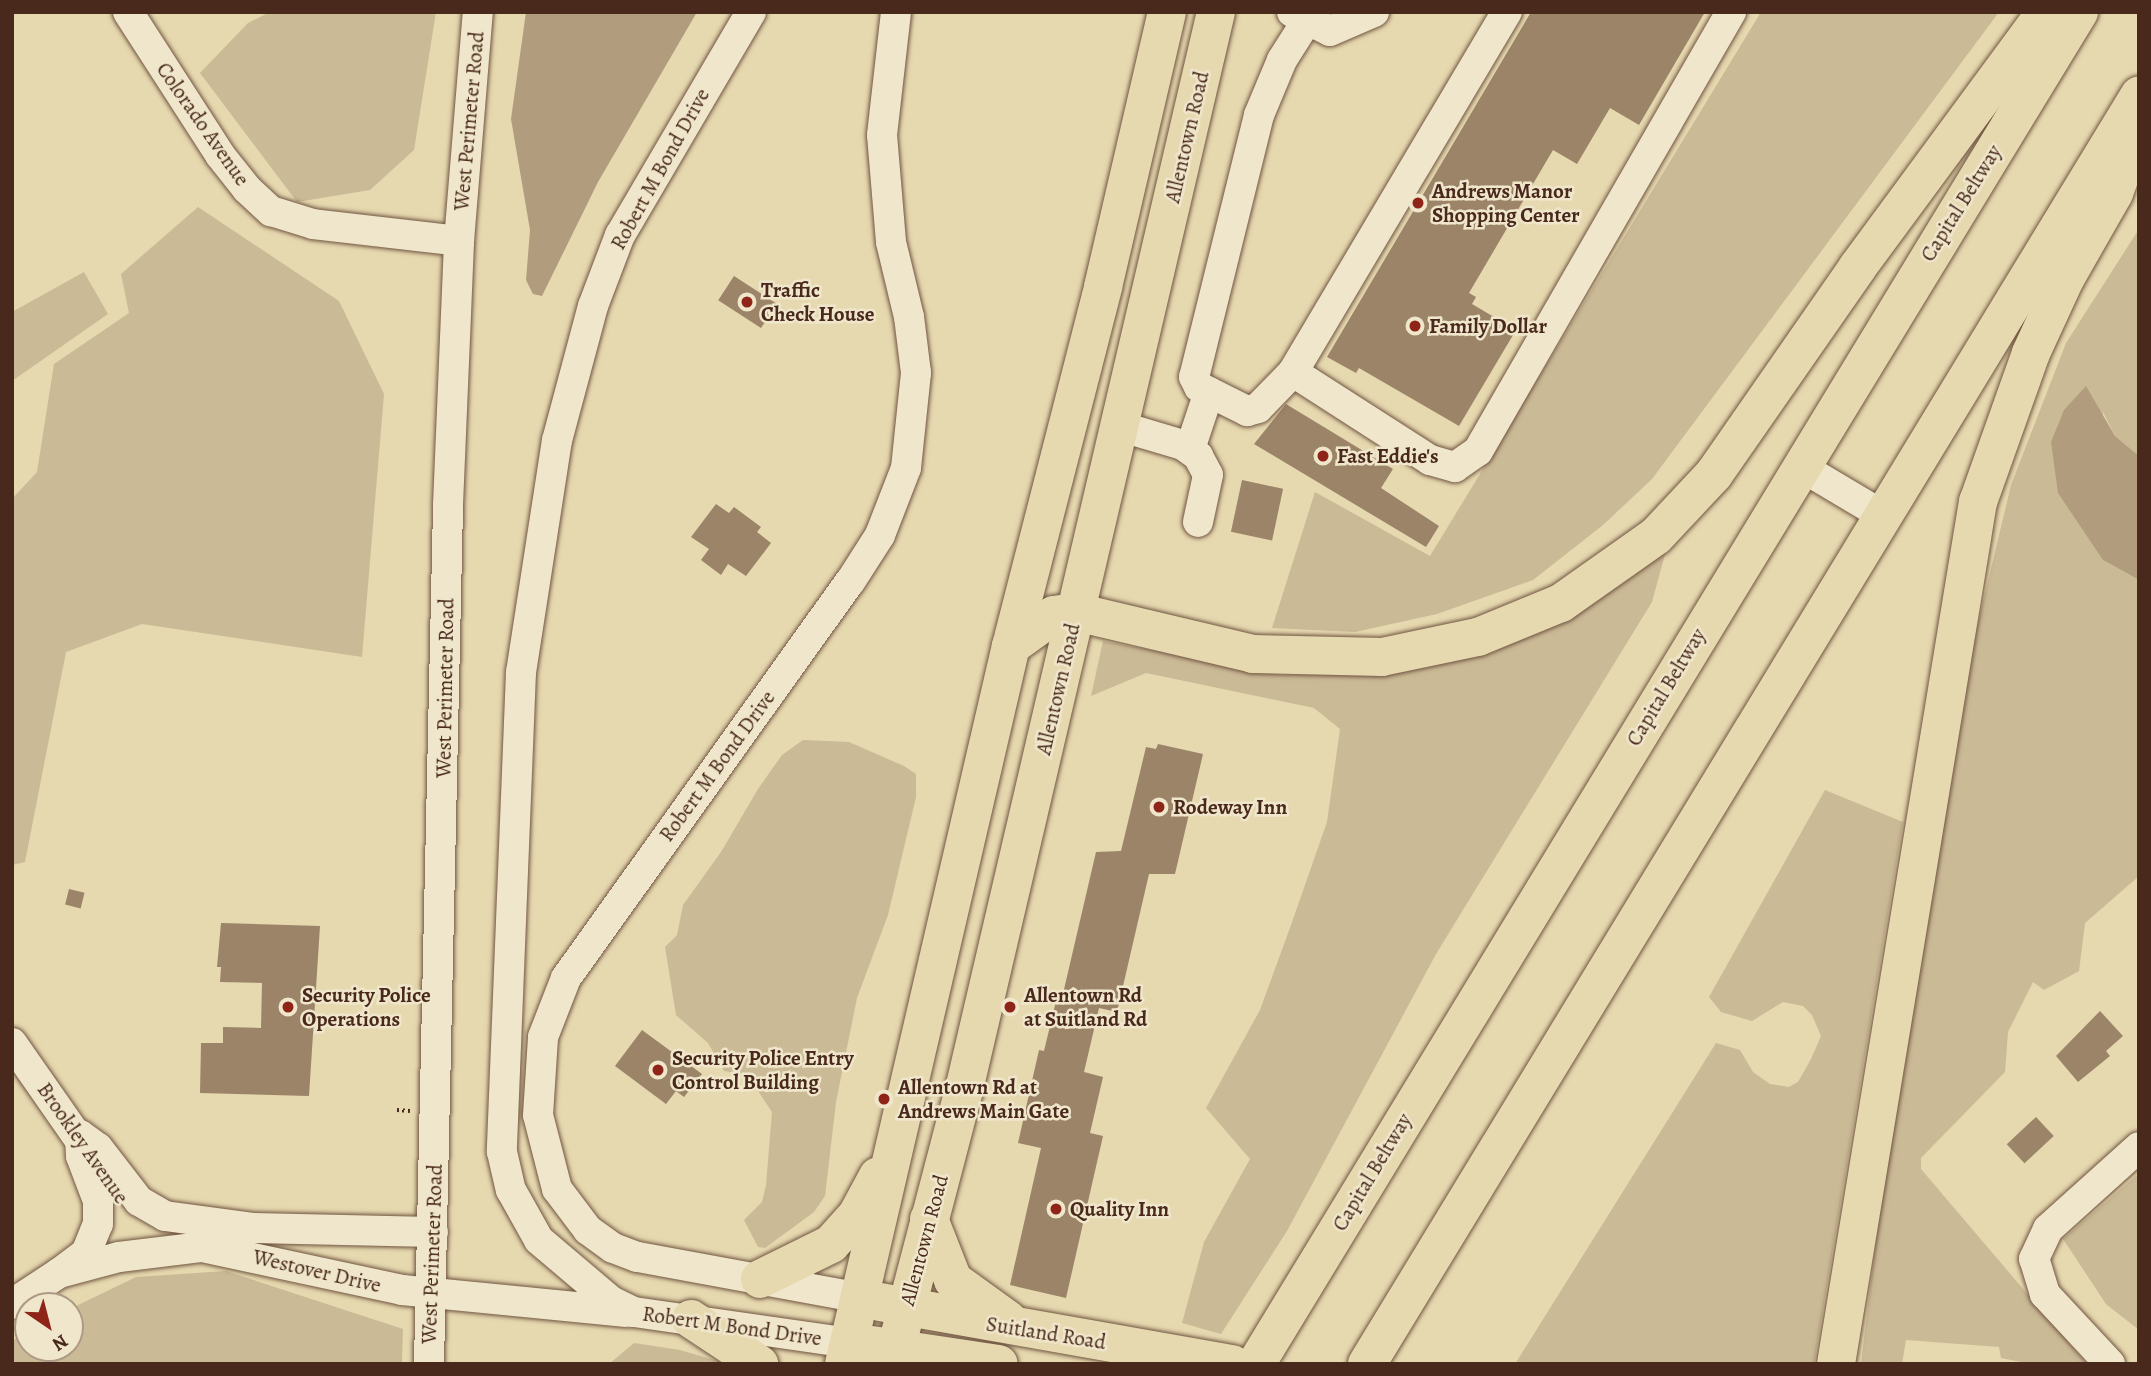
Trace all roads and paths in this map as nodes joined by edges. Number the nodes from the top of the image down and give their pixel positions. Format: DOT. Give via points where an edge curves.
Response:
graph roads {
  1 [pos="128,12"];
  2 [pos="478,12"];
  3 [pos="751,12"];
  4 [pos="897,12"];
  5 [pos="1167,12"];
  6 [pos="1216,12"];
  7 [pos="1374,12"];
  8 [pos="1507,12"];
  9 [pos="1731,12"];
  10 [pos="2046,12"];
  11 [pos="2079,12"];
  12 [pos="1317,19"];
  13 [pos="2139,96"];
  14 [pos="2139,125"];
  15 [pos="460,240"];
  16 [pos="1293,372"];
  17 [pos="1209,392"];
  18 [pos="1119,426"];
  19 [pos="1190,449"];
  20 [pos="1800,466"];
  21 [pos="1884,516"];
  22 [pos="1198,522"];
  23 [pos="1076,612"];
  24 [pos="1011,646"];
  25 [pos="12,1043"];
  26 [pos="397,1110"];
  27 [pos="410,1111"];
  28 [pos="901,1130"];
  29 [pos="80,1135"];
  30 [pos="2139,1147"];
  31 [pos="119,1189"];
  32 [pos="929,1219"];
  33 [pos="433,1232"];
  34 [pos="202,1247"];
  35 [pos="97,1264"];
  36 [pos="59,1273"];
  37 [pos="760,1279"];
  38 [pos="432,1294"];
  39 [pos="861,1298"];
  40 [pos="12,1304"];
  41 [pos="906,1308"];
  42 [pos="634,1312"];
  43 [pos="691,1319"];
  44 [pos="1021,1329"];
  45 [pos="1265,1349"];
  46 [pos="846,1353"];
  47 [pos="894,1356"];
  48 [pos="1371,1357"];
  49 [pos="977,1362"];
  50 [pos="429,1364"];
  51 [pos="759,1364"];
  52 [pos="1233,1364"];
  53 [pos="1836,1364"];
  54 [pos="2110,1364"];
  1 -- 15 [label="street, Colorado Avenue" via="220,155 271,211 313,224"];
  2 -- 15 [label="street, West Perimeter Road"];
  3 -- 42 [label="street, Robert M Bond Drive" via="656,167 605,271 556,440 521,672 500,1122 505,1170 519,1208 539,1240 585,1283"];
  4 -- 37 [label="street, Robert M Bond Drive" via="882,135 891,242 909,317 916,373 912,434 902,481 880,536 850,582 566,978 543,1037 538,1115 542,1142 557,1189 588,1230 613,1248 637,1257"];
  5 -- 24 [label="main road"];
  6 -- 18 [label="main road, Allentown Road"];
  7 -- 12 [label="street"];
  8 -- 16 [label="street"];
  9 -- 16 [label="street" via="1478,451 1455,467 1430,460"];
  10 -- 23 [label="main road" via="1865,257 1714,474 1656,536 1573,596 1478,637 1415,653 1348,659 1253,654"];
  11 -- 20 [label="main road, Capital Beltway"];
  12 -- 17 [label="street" via="1282,60 1259,115 1194,377 1199,387"];
  13 -- 21 [label="main road"];
  14 -- 53 [label="main road" via="2114,193 2064,279 2031,353 1978,502"];
  15 -- 33 [label="street, West Perimeter Road" via="448,505"];
  16 -- 17 [label="street" via="1258,408 1247,411"];
  17 -- 19 [label="street"];
  18 -- 19 [label="street"];
  18 -- 23 [label="main road, Allentown Road"];
  19 -- 22 [label="street" via="1208,475"];
  20 -- 21 [label="street"];
  20 -- 45 [label="main road, Capital Beltway"];
  21 -- 48 [label="main road"];
  23 -- 24 [label="main road" via="1054,615"];
  23 -- 32 [label="main road, Allentown Road" via="963,1094"];
  24 -- 28 [label="main road"];
  25 -- 29 [label="street, Brookley Avenue"];
  26 -- 27 [label="path"];
  28 -- 37 [label="main road" via="864,1203 840,1235 806,1259"];
  28 -- 39 [label="main road"];
  29 -- 31 [label="street, Brookley Avenue"];
  29 -- 36 [label="street" via="99,1224 86,1253"];
  30 -- 54 [label="street" via="2048,1230 2034,1259 2045,1294"];
  31 -- 33 [label="street, Westover Drive" via="165,1216 191,1221 254,1228"];
  31 -- 34 [label="street, Brookley Avenue" via="151,1227"];
  31 -- 35 [label="street" via="109,1243"];
  32 -- 41 [label="main road, Allentown Road"];
  32 -- 44 [label="main road" via="953,1280"];
  33 -- 38 [label="street, West Perimeter Road"];
  34 -- 35 [label="street, Westover Drive"];
  34 -- 38 [label="street, Westover Drive"];
  35 -- 36 [label="street, Westover Drive"];
  36 -- 40 [label="street, Westover Drive"];
  37 -- 39 [label="street, Robert M Bond Drive"];
  38 -- 42 [label="street, Westover Drive"];
  38 -- 50 [label="street, West Perimeter Road"];
  39 -- 41 [label="main road, Suitland Road"];
  39 -- 46 [label="main road"];
  41 -- 44 [label="main road, Suitland Road"];
  41 -- 47 [label="main road, Allentown Road"];
  42 -- 43 [label="street, Robert M Bond Drive"];
  43 -- 46 [label="street, Robert M Bond Drive"];
  43 -- 51 [label="main road"];
  44 -- 52 [label="main road, Suitland Road"];
  46 -- 47 [label="main road, Suitland Road"];
  47 -- 49 [label="main road, Suitland Road"];
}
